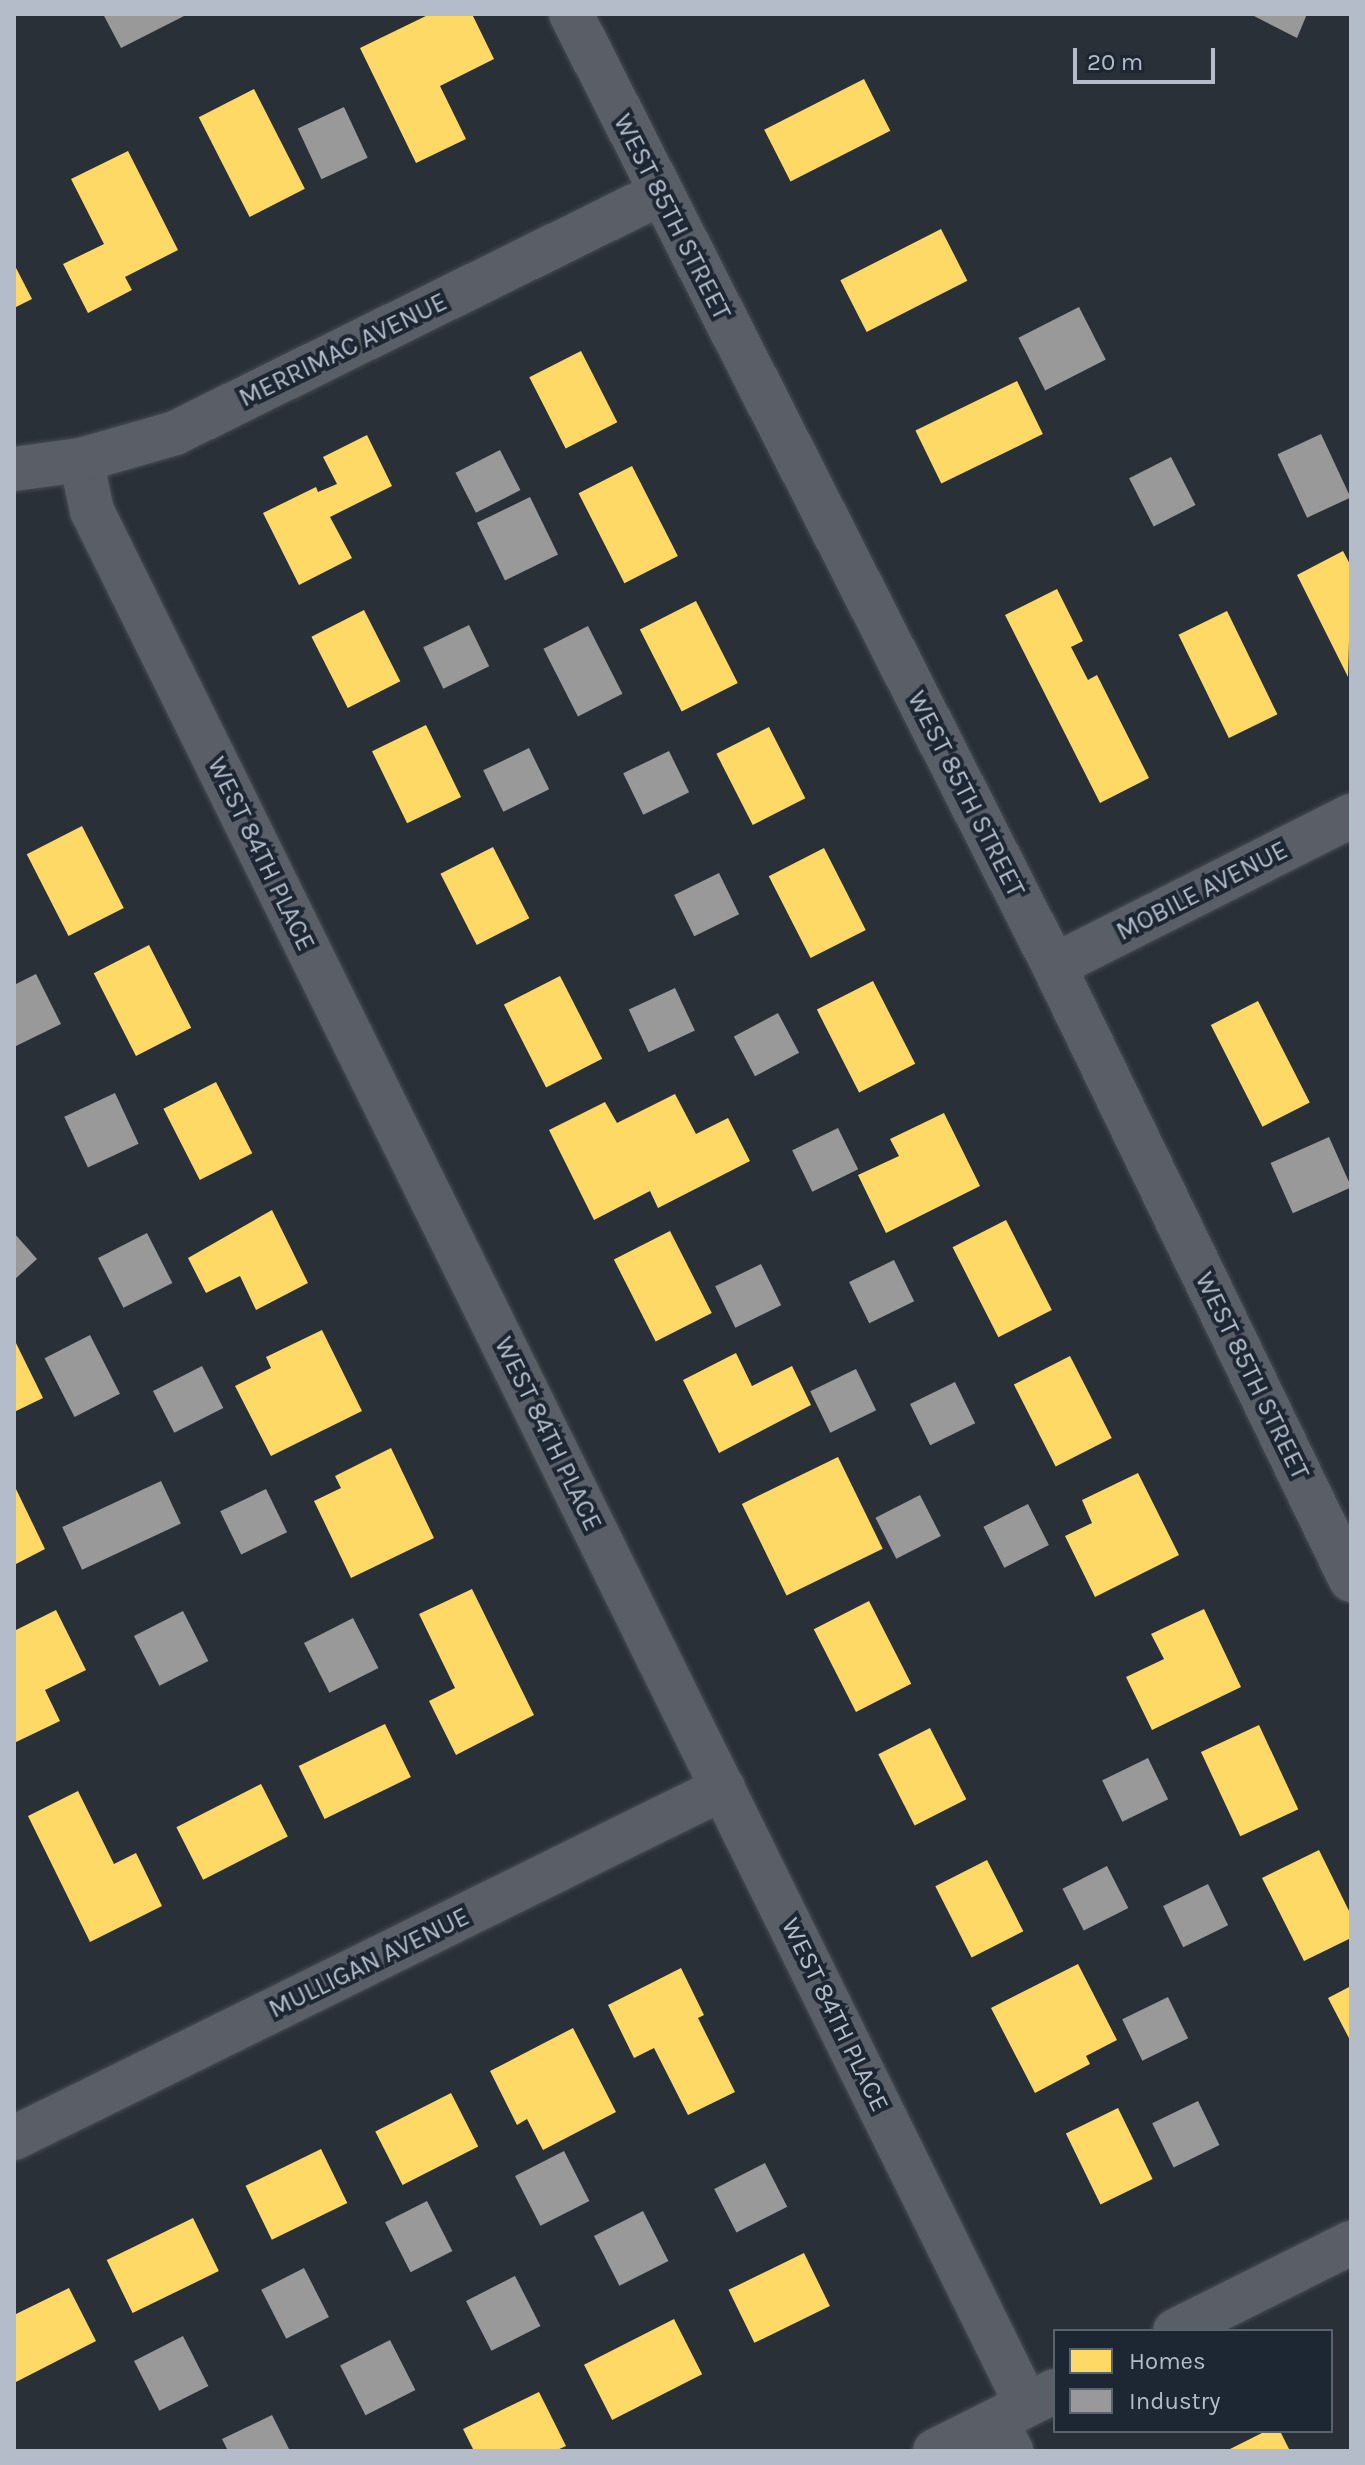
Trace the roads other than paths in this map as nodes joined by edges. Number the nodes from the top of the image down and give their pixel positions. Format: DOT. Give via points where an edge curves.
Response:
graph roads {
  1 [pos="571,14"];
  2 [pos="659,194"];
  3 [pos="81,460"];
  4 [pos="14,469"];
  5 [pos="1351,816"];
  6 [pos="1054,966"];
  7 [pos="1351,1580"];
  8 [pos="723,1788"];
  9 [pos="17,2130"];
  10 [pos="1351,2243"];
  11 [pos="1179,2329"];
  12 [pos="1022,2417"];
  13 [pos="935,2451"];
  1 -- 2 [label="street, WEST 85TH STREET"];
  2 -- 3 [label="street, MERRIMAC AVENUE" via="175,433"];
  2 -- 6 [label="street, WEST 85TH STREET"];
  3 -- 4 [label="street, MERRIMAC AVENUE"];
  3 -- 8 [label="street, WEST 84TH PLACE" via="92,511"];
  5 -- 6 [label="street, MOBILE AVENUE"];
  6 -- 7 [label="street, WEST 85TH STREET"];
  8 -- 9 [label="street, MULLIGAN AVENUE"];
  8 -- 12 [label="street, WEST 84TH PLACE"];
  10 -- 11 [label="street"];
  12 -- 13 [label="street"];
}
